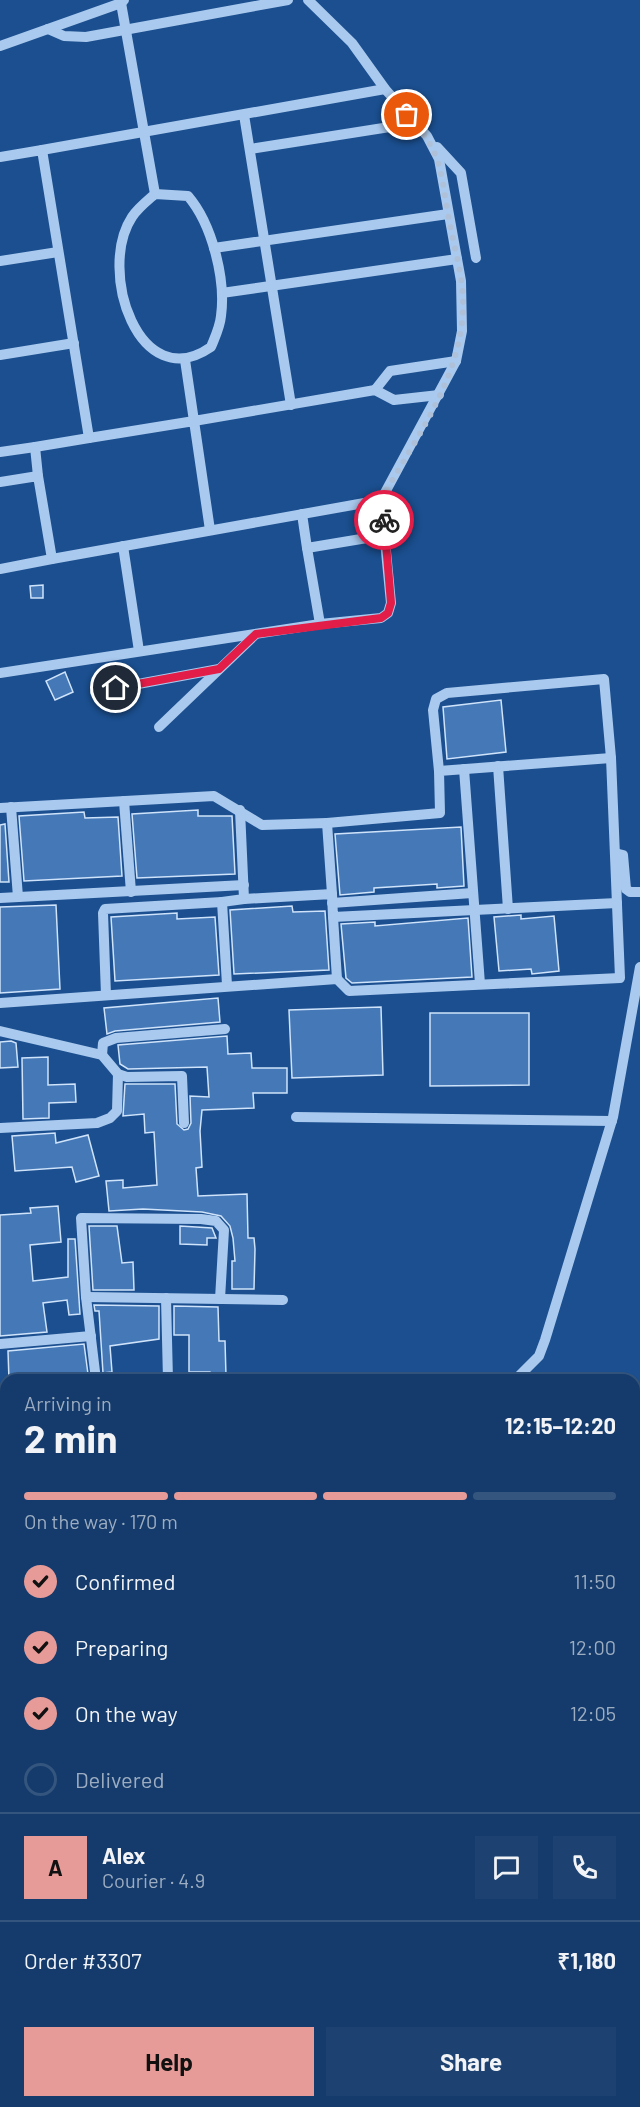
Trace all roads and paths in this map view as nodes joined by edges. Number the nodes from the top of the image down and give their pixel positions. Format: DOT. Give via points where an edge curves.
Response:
graph roads {
  1 [pos="288,0"];
  2 [pos="308,0"];
  3 [pos="123,2"];
  4 [pos="48,29"];
  5 [pos="126,30"];
  6 [pos="0,46"];
  7 [pos="385,89"];
  8 [pos="244,115"];
  9 [pos="415,123"];
  10 [pos="144,132"];
  11 [pos="427,136"];
  12 [pos="250,149"];
  13 [pos="42,150"];
  14 [pos="0,157"];
  15 [pos="155,194"];
  16 [pos="448,214"];
  17 [pos="265,242"];
  18 [pos="214,248"];
  19 [pos="58,252"];
  20 [pos="476,258"];
  21 [pos="457,259"];
  22 [pos="0,261"];
  23 [pos="272,287"];
  24 [pos="222,293"];
  25 [pos="74,343"];
  26 [pos="0,355"];
  27 [pos="185,360"];
  28 [pos="456,361"];
  29 [pos="375,390"];
  30 [pos="439,395"];
  31 [pos="291,405"];
  32 [pos="194,421"];
  33 [pos="89,438"];
  34 [pos="35,447"];
  35 [pos="0,452"];
  36 [pos="38,476"];
  37 [pos="0,482"];
  38 [pos="381,500"];
  39 [pos="302,514"];
  40 [pos="210,530"];
  41 [pos="385,535"];
  42 [pos="123,546"];
  43 [pos="307,548"];
  44 [pos="52,559"];
  45 [pos="0,569"];
  46 [pos="320,624"];
  47 [pos="256,634"];
  48 [pos="139,651"];
  49 [pos="219,669"];
  50 [pos="0,673"];
  51 [pos="95,692"];
  52 [pos="159,727"];
  53 [pos="611,758"];
  54 [pos="498,766"];
  55 [pos="464,769"];
  56 [pos="439,771"];
  57 [pos="124,801"];
  58 [pos="6,808"];
  59 [pos="240,810"];
  60 [pos="327,823"];
  61 [pos="615,853"];
  62 [pos="244,885"];
  63 [pos="131,892"];
  64 [pos="640,892"];
  65 [pos="472,893"];
  66 [pos="18,897"];
  67 [pos="0,898"];
  68 [pos="244,899"];
  69 [pos="332,899"];
  70 [pos="222,902"];
  71 [pos="617,903"];
  72 [pos="507,909"];
  73 [pos="474,910"];
  74 [pos="333,917"];
  75 [pos="640,967"];
  76 [pos="337,980"];
  77 [pos="480,984"];
  78 [pos="227,985"];
  79 [pos="106,995"];
  80 [pos="0,1003"];
  81 [pos="225,1029"];
  82 [pos="0,1031"];
  83 [pos="102,1055"];
  84 [pos="118,1074"];
  85 [pos="296,1117"];
  86 [pos="612,1121"];
  87 [pos="184,1123"];
  88 [pos="0,1128"];
  89 [pos="86,1297"];
  90 [pos="166,1298"];
  91 [pos="220,1299"];
  92 [pos="283,1300"];
  93 [pos="91,1336"];
  94 [pos="0,1344"];
  95 [pos="95,1374"];
  96 [pos="168,1374"];
  97 [pos="521,1374"];
  1 -- 5 [label="street"];
  2 -- 7 [label="street" via="352,43"];
  3 -- 4 [label="street"];
  3 -- 5 [label="street"];
  4 -- 5 [label="street" via="64,36 86,37"];
  4 -- 6 [label="street"];
  5 -- 10 [label="street"];
  7 -- 8 [label="street"];
  7 -- 9 [label="street"];
  8 -- 10 [label="street"];
  8 -- 12 [label="street"];
  9 -- 11 [label="street"];
  9 -- 12 [label="street"];
  10 -- 13 [label="street"];
  10 -- 15 [label="street"];
  11 -- 16 [label="street" via="439,159"];
  11 -- 20 [label="street" via="461,173"];
  12 -- 17 [label="street"];
  13 -- 14 [label="street"];
  13 -- 19 [label="street"];
  15 -- 18 [label="street" via="188,196 204,218"];
  15 -- 27 [label="street" via="131,218 120,246 117,269 121,294 129,317 156,353"];
  16 -- 17 [label="street"];
  16 -- 21 [label="street"];
  17 -- 18 [label="street"];
  17 -- 23 [label="street"];
  18 -- 24 [label="street"];
  19 -- 22 [label="street"];
  19 -- 25 [label="street"];
  21 -- 23 [label="street"];
  21 -- 28 [label="street" via="463,304"];
  23 -- 24 [label="street"];
  23 -- 31 [label="street"];
  24 -- 27 [label="street" via="221,318 211,347"];
  25 -- 26 [label="street"];
  25 -- 33 [label="street"];
  27 -- 32 [label="street"];
  28 -- 29 [label="street" via="390,371"];
  28 -- 30 [label="street"];
  29 -- 30 [label="street" via="394,400"];
  29 -- 31 [label="street"];
  30 -- 38 [label="street"];
  31 -- 32 [label="street"];
  32 -- 33 [label="street"];
  32 -- 40 [label="street"];
  33 -- 34 [label="street"];
  34 -- 35 [label="street"];
  34 -- 36 [label="street"];
  36 -- 37 [label="street"];
  36 -- 44 [label="street"];
  38 -- 39 [label="street"];
  38 -- 41 [label="street"];
  39 -- 40 [label="street"];
  39 -- 43 [label="street"];
  40 -- 42 [label="street"];
  41 -- 43 [label="street"];
  41 -- 46 [label="street" via="391,603 388,613 381,618"];
  42 -- 44 [label="street"];
  42 -- 48 [label="street"];
  43 -- 46 [label="street"];
  44 -- 45 [label="street"];
  46 -- 47 [label="street"];
  47 -- 48 [label="street"];
  47 -- 49 [label="street"];
  48 -- 50 [label="street"];
  49 -- 51 [label="street"];
  49 -- 52 [label="street"];
  53 -- 54 [label="street"];
  53 -- 56 [label="street" via="604,679 447,693 436,699 433,710"];
  53 -- 61 [label="street"];
  54 -- 55 [label="street"];
  54 -- 72 [label="street"];
  55 -- 56 [label="street"];
  55 -- 65 [label="street"];
  56 -- 60 [label="street" via="440,813"];
  57 -- 58 [label="street"];
  57 -- 59 [label="street" via="214,796"];
  57 -- 63 [label="street"];
  58 -- 66 [label="street"];
  59 -- 60 [label="street" via="262,825"];
  59 -- 62 [label="street"];
  60 -- 69 [label="street"];
  61 -- 64 [label="street" via="623,855 626,889"];
  61 -- 71 [label="street"];
  62 -- 63 [label="street"];
  62 -- 68 [label="street"];
  63 -- 66 [label="street"];
  65 -- 69 [label="street"];
  65 -- 73 [label="street"];
  66 -- 67 [label="street"];
  68 -- 69 [label="street"];
  68 -- 70 [label="street"];
  69 -- 74 [label="street"];
  70 -- 78 [label="street"];
  70 -- 79 [label="street" via="105,909"];
  71 -- 72 [label="street"];
  71 -- 77 [label="street" via="620,978"];
  72 -- 73 [label="street"];
  73 -- 74 [label="street"];
  73 -- 77 [label="street"];
  74 -- 76 [label="street"];
  75 -- 86 [label="street"];
  76 -- 77 [label="street" via="349,991"];
  76 -- 78 [label="street"];
  78 -- 79 [label="street"];
  79 -- 80 [label="street"];
  81 -- 83 [label="street" via="116,1038 103,1043"];
  82 -- 83 [label="street"];
  83 -- 84 [label="street"];
  84 -- 87 [label="street" via="182,1076"];
  84 -- 88 [label="street" via="117,1111 110,1118 97,1123"];
  85 -- 86 [label="street"];
  86 -- 97 [label="street" via="545,1340 539,1356"];
  89 -- 90 [label="street"];
  89 -- 91 [label="street" via="81,1218 201,1218 216,1221 224,1230"];
  89 -- 93 [label="street"];
  90 -- 91 [label="street"];
  90 -- 96 [label="street"];
  91 -- 92 [label="street"];
  93 -- 94 [label="street"];
  93 -- 95 [label="street"];
}
